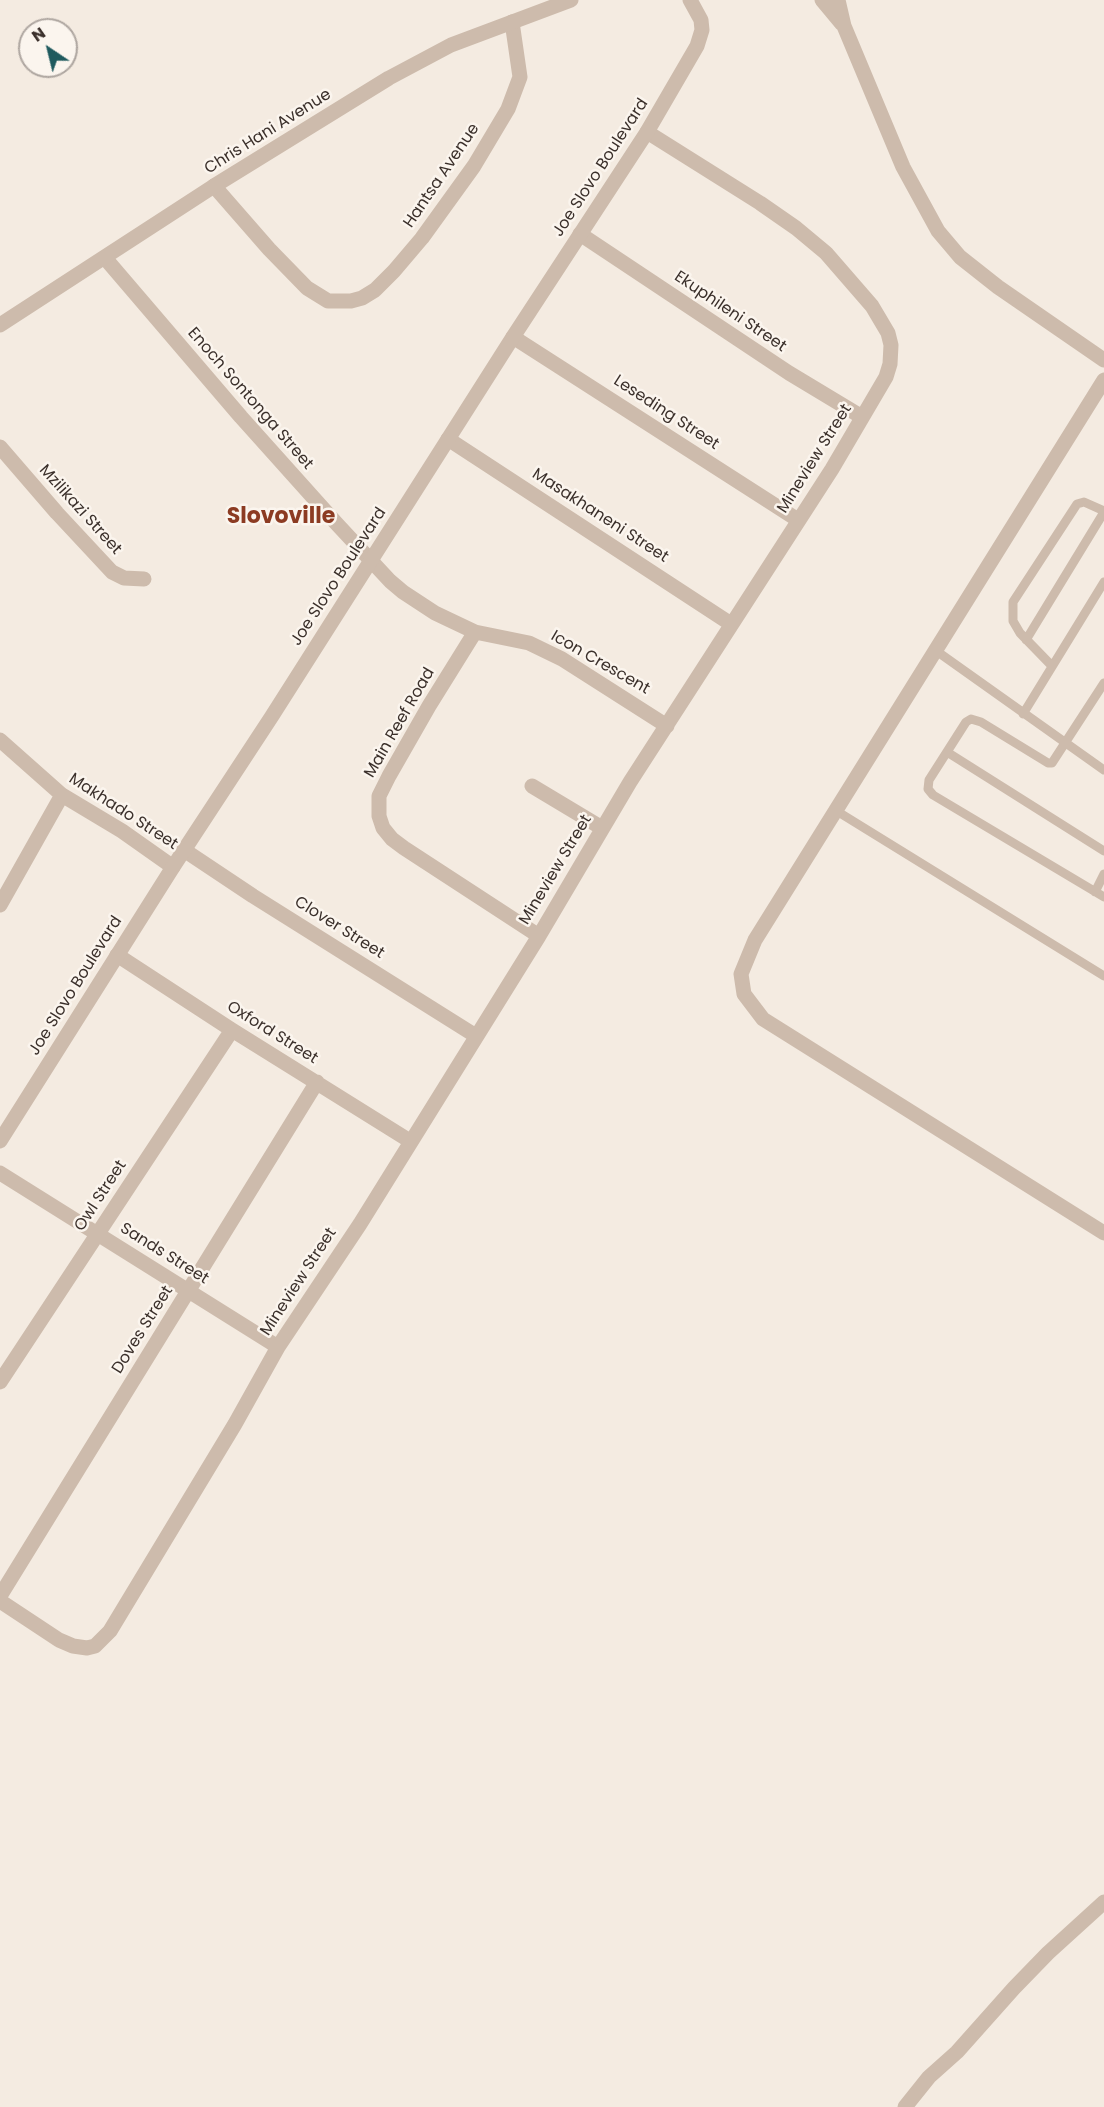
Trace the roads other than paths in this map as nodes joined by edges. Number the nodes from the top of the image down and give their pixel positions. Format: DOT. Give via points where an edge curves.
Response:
graph roads {
  1 [pos="571,0"];
  2 [pos="690,0"];
  3 [pos="822,0"];
  4 [pos="838,0"];
  5 [pos="512,22"];
  6 [pos="844,26"];
  7 [pos="647,132"];
  8 [pos="214,186"];
  9 [pos="580,234"];
  10 [pos="105,258"];
  11 [pos="0,325"];
  12 [pos="513,337"];
  13 [pos="1104,360"];
  14 [pos="1104,380"];
  15 [pos="862,417"];
  16 [pos="448,439"];
  17 [pos="0,447"];
  18 [pos="1104,511"];
  19 [pos="798,520"];
  20 [pos="371,560"];
  21 [pos="144,579"];
  22 [pos="1104,582"];
  23 [pos="731,624"];
  24 [pos="476,633"];
  25 [pos="1026,640"];
  26 [pos="935,650"];
  27 [pos="1052,666"];
  28 [pos="1104,683"];
  29 [pos="1023,714"];
  30 [pos="668,726"];
  31 [pos="0,740"];
  32 [pos="1065,744"];
  33 [pos="947,752"];
  34 [pos="1104,770"];
  35 [pos="532,786"];
  36 [pos="62,795"];
  37 [pos="835,810"];
  38 [pos="602,828"];
  39 [pos="184,850"];
  40 [pos="1104,851"];
  41 [pos="173,867"];
  42 [pos="1104,874"];
  43 [pos="1095,892"];
  44 [pos="1104,897"];
  45 [pos="0,905"];
  46 [pos="539,936"];
  47 [pos="117,955"];
  48 [pos="1104,976"];
  49 [pos="232,1030"];
  50 [pos="476,1036"];
  51 [pos="317,1082"];
  52 [pos="0,1141"];
  53 [pos="410,1141"];
  54 [pos="0,1173"];
  55 [pos="1104,1233"];
  56 [pos="98,1234"];
  57 [pos="189,1290"];
  58 [pos="278,1347"];
  59 [pos="0,1382"];
  60 [pos="0,1596"];
  61 [pos="0,1601"];
  62 [pos="1104,1902"];
  63 [pos="905,2107"];
  1 -- 5 [label="street, Chris Hani Avenue"];
  2 -- 7 [label="street, Joe Slovo Boulevard" via="702,30 697,46"];
  3 -- 6 [label="street"];
  4 -- 6 [label="street"];
  5 -- 8 [label="street, Chris Hani Avenue" via="451,45 389,78"];
  5 -- 8 [label="street, Hantsa Avenue" via="520,77 508,109 474,166 422,238 375,290 362,298 328,301 307,288"];
  6 -- 13 [label="street" via="903,167 938,231 960,257 998,287"];
  7 -- 9 [label="street, Joe Slovo Boulevard"];
  7 -- 15 [label="street, Mineview Street" via="796,228 826,253 872,306 888,333 890,364"];
  8 -- 10 [label="street, Chris Hani Avenue"];
  9 -- 12 [label="street, Joe Slovo Boulevard"];
  9 -- 15 [label="street, Ekuphileni Street"];
  10 -- 11 [label="street, Chris Hani Avenue"];
  10 -- 20 [label="street, Enoch Sontonga Street" via="241,417"];
  12 -- 16 [label="street, Joe Slovo Boulevard"];
  12 -- 19 [label="street, Leseding Street"];
  14 -- 26 [label="street"];
  15 -- 19 [label="street, Mineview Street"];
  16 -- 20 [label="street, Joe Slovo Boulevard"];
  16 -- 23 [label="street, Masakhaneni Street"];
  17 -- 21 [label="street, Mzilikazi Street" via="112,572 124,578"];
  18 -- 25 [label="lane"];
  18 -- 25 [label="lane" via="1084,502 1075,507 1013,602 1013,621"];
  19 -- 23 [label="street, Mineview Street"];
  20 -- 24 [label="street, Enoch Sontonga Street" via="402,592"];
  20 -- 39 [label="street, Joe Slovo Boulevard"];
  22 -- 27 [label="lane"];
  23 -- 30 [label="street, Mineview Street"];
  24 -- 30 [label="street, Icon Crescent" via="529,643 562,659"];
  24 -- 46 [label="street, Main Reef Road" via="389,776 379,796 379,816 384,828 404,848"];
  25 -- 27 [label="lane"];
  26 -- 29 [label="lane"];
  26 -- 37 [label="street"];
  27 -- 29 [label="lane"];
  28 -- 32 [label="lane"];
  29 -- 32 [label="lane"];
  30 -- 38 [label="street, Mineview Street"];
  31 -- 36 [label="street, Makhado Street"];
  32 -- 33 [label="lane" via="1050,764 971,719"];
  32 -- 34 [label="lane"];
  33 -- 40 [label="lane"];
  33 -- 43 [label="lane" via="929,780 928,789 933,795"];
  35 -- 38 [label="street"];
  36 -- 41 [label="street, Makhado Street"];
  36 -- 45 [label="street"];
  37 -- 48 [label="lane"];
  37 -- 55 [label="street" via="744,961 741,985 749,1002 763,1019 786,1034"];
  38 -- 46 [label="street, Mineview Street"];
  39 -- 41 [label="street, Joe Slovo Boulevard"];
  39 -- 50 [label="street, Clover Street"];
  41 -- 47 [label="street, Joe Slovo Boulevard"];
  42 -- 43 [label="lane"];
  43 -- 44 [label="lane"];
  46 -- 50 [label="street, Mineview Street"];
  47 -- 49 [label="street, Oxford Street"];
  47 -- 52 [label="street, Joe Slovo Boulevard"];
  49 -- 51 [label="street, Oxford Street"];
  49 -- 56 [label="street, Owl Street"];
  50 -- 53 [label="street, Mineview Street"];
  51 -- 53 [label="street, Oxford Street"];
  51 -- 57 [label="street, Doves Street"];
  53 -- 58 [label="street, Mineview Street"];
  54 -- 56 [label="street, Sands Street"];
  56 -- 57 [label="street, Sands Street"];
  56 -- 59 [label="street, Owl Street"];
  57 -- 58 [label="street, Sands Street"];
  57 -- 60 [label="street, Doves Street"];
  58 -- 61 [label="street, Mineview Street" via="110,1631 95,1646 73,1647"];
  62 -- 63 [label="street" via="1047,1953"];
}
